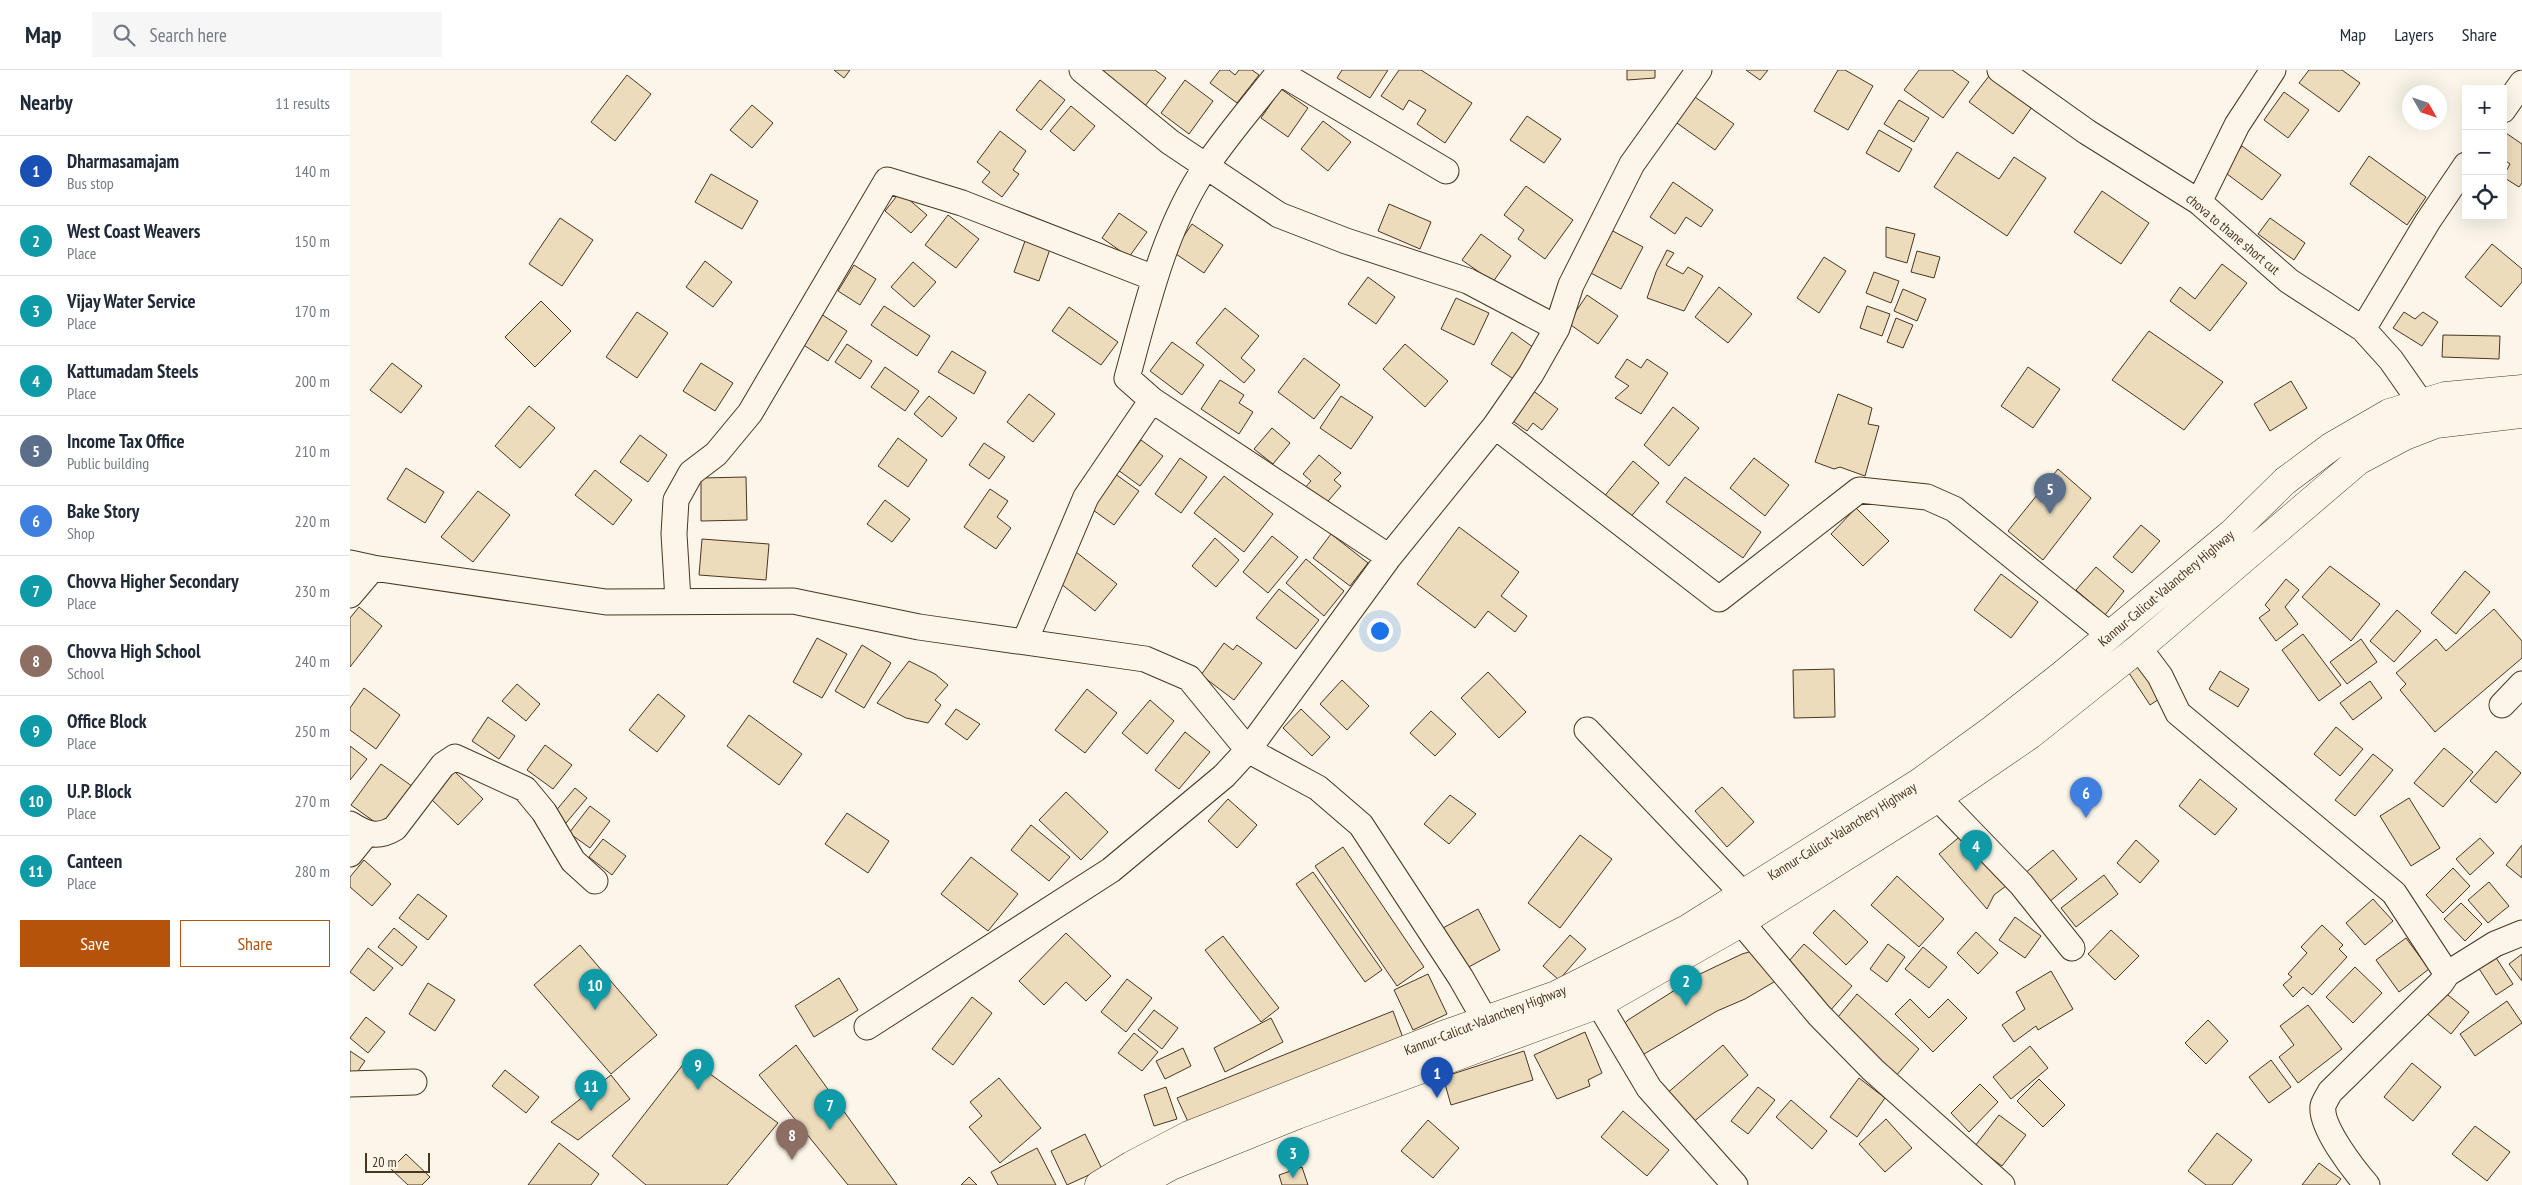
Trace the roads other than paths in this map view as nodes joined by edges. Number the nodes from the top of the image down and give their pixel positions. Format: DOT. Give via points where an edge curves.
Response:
graph roads {
  1 [pos="1082,70"];
  2 [pos="1699,70"];
  3 [pos="2000,70"];
  4 [pos="2273,70"];
  5 [pos="2522,83"];
  6 [pos="2507,104"];
  7 [pos="1206,166"];
  8 [pos="1446,171"];
  9 [pos="2462,172"];
  10 [pos="2199,202"];
  11 [pos="1154,278"];
  12 [pos="1556,328"];
  13 [pos="2363,329"];
  14 [pos="2522,389"];
  15 [pos="1152,400"];
  16 [pos="2421,403"];
  17 [pos="2522,414"];
  18 [pos="1495,426"];
  19 [pos="1389,557"];
  20 [pos="361,566"];
  21 [pos="350,595"];
  22 [pos="678,600"];
  23 [pos="2110,635"];
  24 [pos="1025,641"];
  25 [pos="2139,648"];
  26 [pos="2080,660"];
  27 [pos="2098,682"];
  28 [pos="2522,684"];
  29 [pos="2502,705"];
  30 [pos="1587,730"];
  31 [pos="1248,750"];
  32 [pos="1938,798"];
  33 [pos="358,829"];
  34 [pos="350,854"];
  35 [pos="595,881"];
  36 [pos="1743,894"];
  37 [pos="1741,922"];
  38 [pos="2522,933"];
  39 [pos="2072,948"];
  40 [pos="2447,974"];
  41 [pos="1599,1004"];
  42 [pos="867,1027"];
  43 [pos="1490,1031"];
  44 [pos="414,1082"];
  45 [pos="350,1084"];
  46 [pos="1099,1185"];
  47 [pos="1137,1185"];
  48 [pos="1735,1185"];
  49 [pos="2002,1185"];
  50 [pos="2368,1185"];
  1 -- 7 [label="street" via="1170,142"];
  2 -- 12 [label="street" via="1632,164 1572,285"];
  3 -- 10 [label="street, chova to thane short cut" via="2087,132"];
  4 -- 10 [label="street" via="2237,125"];
  5 -- 6 [label="street"];
  7 -- 8 [label="street" via="1279,72"];
  7 -- 11 [label="street" via="1168,240"];
  7 -- 12 [label="street" via="1279,215 1468,281"];
  9 -- 13 [label="street"];
  10 -- 13 [label="street, chova to thane short cut" via="2289,281"];
  11 -- 15 [label="street" via="1127,378"];
  11 -- 22 [label="street" via="962,203 887,180 750,413 716,454 691,473 676,500 674,534"];
  12 -- 18 [label="street" via="1531,374"];
  13 -- 16 [label="street, chova to thane short cut" via="2391,360"];
  14 -- 16 [label="highway, Kannur-Calicut-Valanchery Highway" via="2445,396"];
  15 -- 19 [label="street"];
  15 -- 24 [label="street" via="1086,497"];
  16 -- 23 [label="highway, Kannur-Calicut-Valanchery Highway" via="2389,413 2332,446 2285,481 2232,533"];
  17 -- 25 [label="highway, Kannur-Calicut-Valanchery Highway" via="2436,424 2358,461"];
  18 -- 19 [label="street"];
  18 -- 23 [label="street" via="1718,599 1859,490 1927,497 1954,508"];
  19 -- 31 [label="street"];
  20 -- 21 [label="street"];
  20 -- 22 [label="street" via="606,602"];
  22 -- 24 [label="street" via="793,601 919,627"];
  23 -- 26 [label="highway, Kannur-Calicut-Valanchery Highway"];
  24 -- 31 [label="street" via="1145,659 1189,678"];
  25 -- 27 [label="highway, Kannur-Calicut-Valanchery Highway"];
  25 -- 40 [label="street" via="2160,676 2178,712 2394,893"];
  26 -- 27 [label="highway"];
  26 -- 36 [label="highway, Kannur-Calicut-Valanchery Highway" via="1920,782"];
  27 -- 32 [label="highway, Kannur-Calicut-Valanchery Highway" via="2030,735"];
  28 -- 29 [label="street"];
  30 -- 36 [label="street"];
  31 -- 42 [label="street" via="1224,776 1111,870"];
  31 -- 43 [label="street" via="1318,788 1361,825 1461,978"];
  32 -- 37 [label="highway, Kannur-Calicut-Valanchery Highway"];
  32 -- 39 [label="street" via="2021,884"];
  33 -- 34 [label="street"];
  33 -- 35 [label="street" via="385,834 395,828 443,765 455,757 525,789 549,820 573,862"];
  36 -- 43 [label="highway, Kannur-Calicut-Valanchery Highway" via="1686,929"];
  37 -- 41 [label="highway, Kannur-Calicut-Valanchery Highway"];
  37 -- 49 [label="street" via="1819,1015 1873,1070"];
  38 -- 40 [label="street" via="2495,944"];
  40 -- 50 [label="street" via="2442,983 2330,1092 2323,1107 2325,1123 2355,1171"];
  41 -- 43 [label="highway, Kannur-Calicut-Valanchery Highway"];
  41 -- 48 [label="street" via="1649,1088"];
  43 -- 46 [label="highway, Kannur-Calicut-Valanchery Highway" via="1189,1135"];
  43 -- 47 [label="highway, Kannur-Calicut-Valanchery Highway" via="1171,1166"];
  44 -- 45 [label="street"];
}
